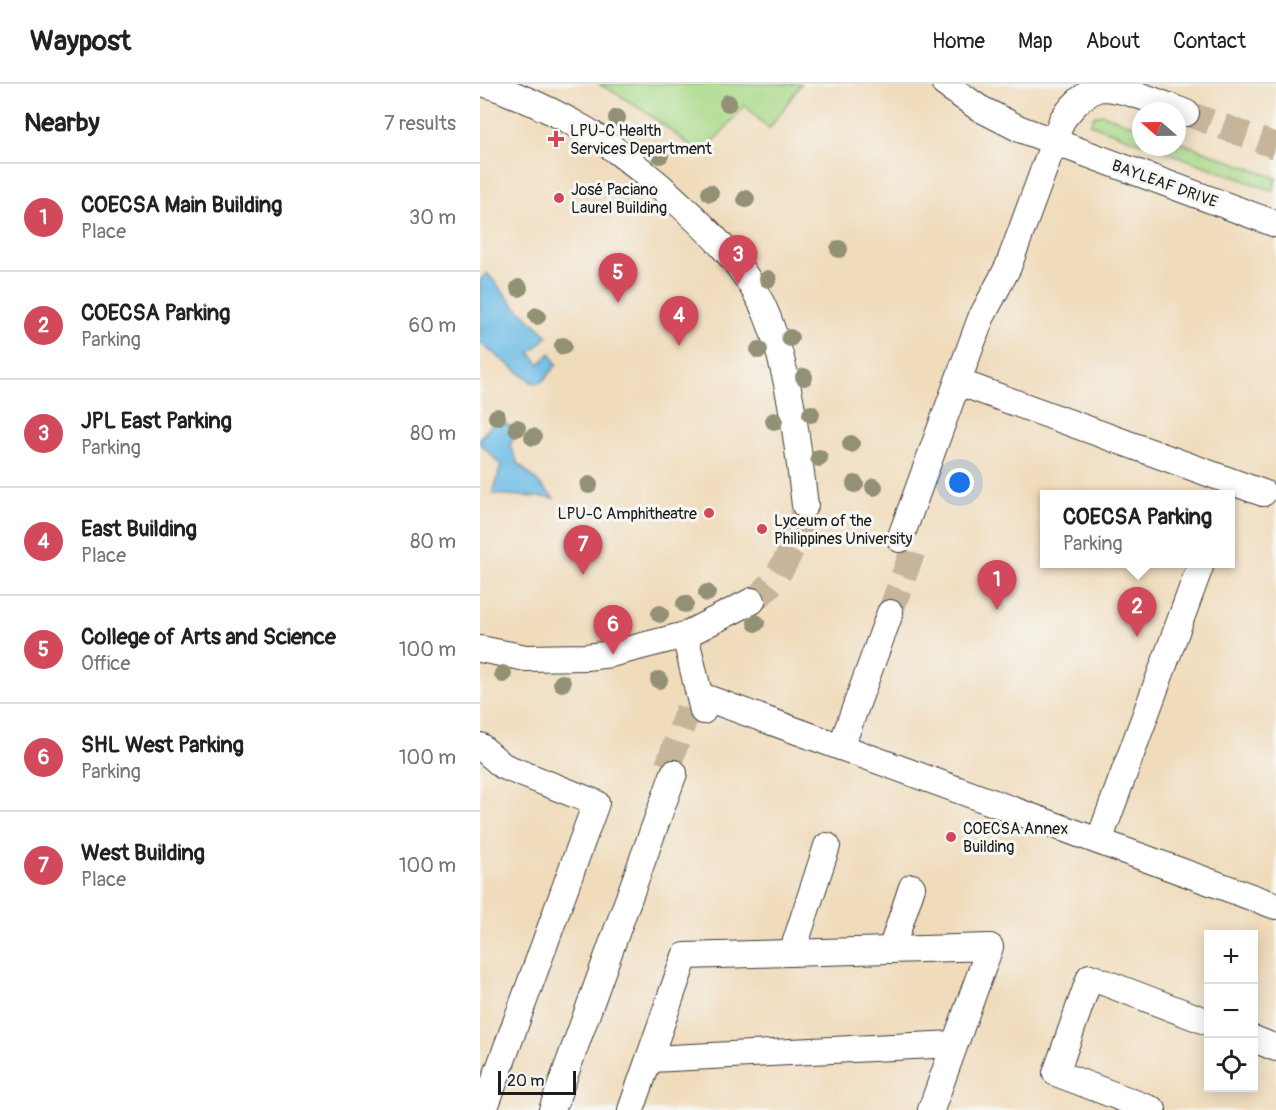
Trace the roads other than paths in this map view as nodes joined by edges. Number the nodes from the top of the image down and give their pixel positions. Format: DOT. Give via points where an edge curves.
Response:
graph roads {
  1 [pos="485,84"];
  2 [pos="945,84"];
  3 [pos="1156,102"];
  4 [pos="1054,142"];
  5 [pos="1276,224"];
  6 [pos="965,384"];
  7 [pos="1228,488"];
  8 [pos="1263,493"];
  9 [pos="805,505"];
  10 [pos="908,542"];
  11 [pos="1200,568"];
  12 [pos="752,601"];
  13 [pos="883,610"];
  14 [pos="685,635"];
  15 [pos="480,649"];
  16 [pos="834,744"];
  17 [pos="480,746"];
  18 [pos="675,770"];
  19 [pos="1099,841"];
  20 [pos="827,846"];
  21 [pos="912,887"];
  22 [pos="1276,906"];
  23 [pos="891,950"];
  24 [pos="792,953"];
  25 [pos="1204,1020"];
  26 [pos="1258,1041"];
  27 [pos="954,1044"];
  28 [pos="1276,1048"];
  29 [pos="651,1059"];
  30 [pos="484,1110"];
  31 [pos="552,1110"];
  32 [pos="631,1110"];
  33 [pos="931,1110"];
  34 [pos="1153,1110"];
  1 -- 9 [label="street" via="577,125 635,165 717,240 737,264 767,316 781,356 796,427"];
  2 -- 4 [label="street, BAYLEAF DRIVE" via="980,108"];
  3 -- 4 [label="street" via="1112,87 1098,88 1077,101 1062,120"];
  4 -- 5 [label="street, BAYLEAF DRIVE"];
  4 -- 6 [label="street" via="1008,267 981,318"];
  6 -- 7 [label="street"];
  6 -- 10 [label="street"];
  7 -- 8 [label="street"];
  11 -- 19 [label="street"];
  12 -- 14 [label="street"];
  13 -- 16 [label="street"];
  14 -- 15 [label="street" via="586,657 526,658"];
  14 -- 16 [label="street" via="698,707"];
  16 -- 19 [label="street"];
  17 -- 30 [label="street" via="503,766 596,802"];
  18 -- 31 [label="street"];
  19 -- 22 [label="street"];
  20 -- 24 [label="street"];
  21 -- 23 [label="street"];
  23 -- 24 [label="street"];
  23 -- 27 [label="street" via="990,947"];
  24 -- 29 [label="street" via="685,956"];
  25 -- 34 [label="street" via="1090,977 1056,1073"];
  26 -- 28 [label="street"];
  27 -- 29 [label="street"];
  27 -- 33 [label="street"];
  29 -- 32 [label="street"];
}
